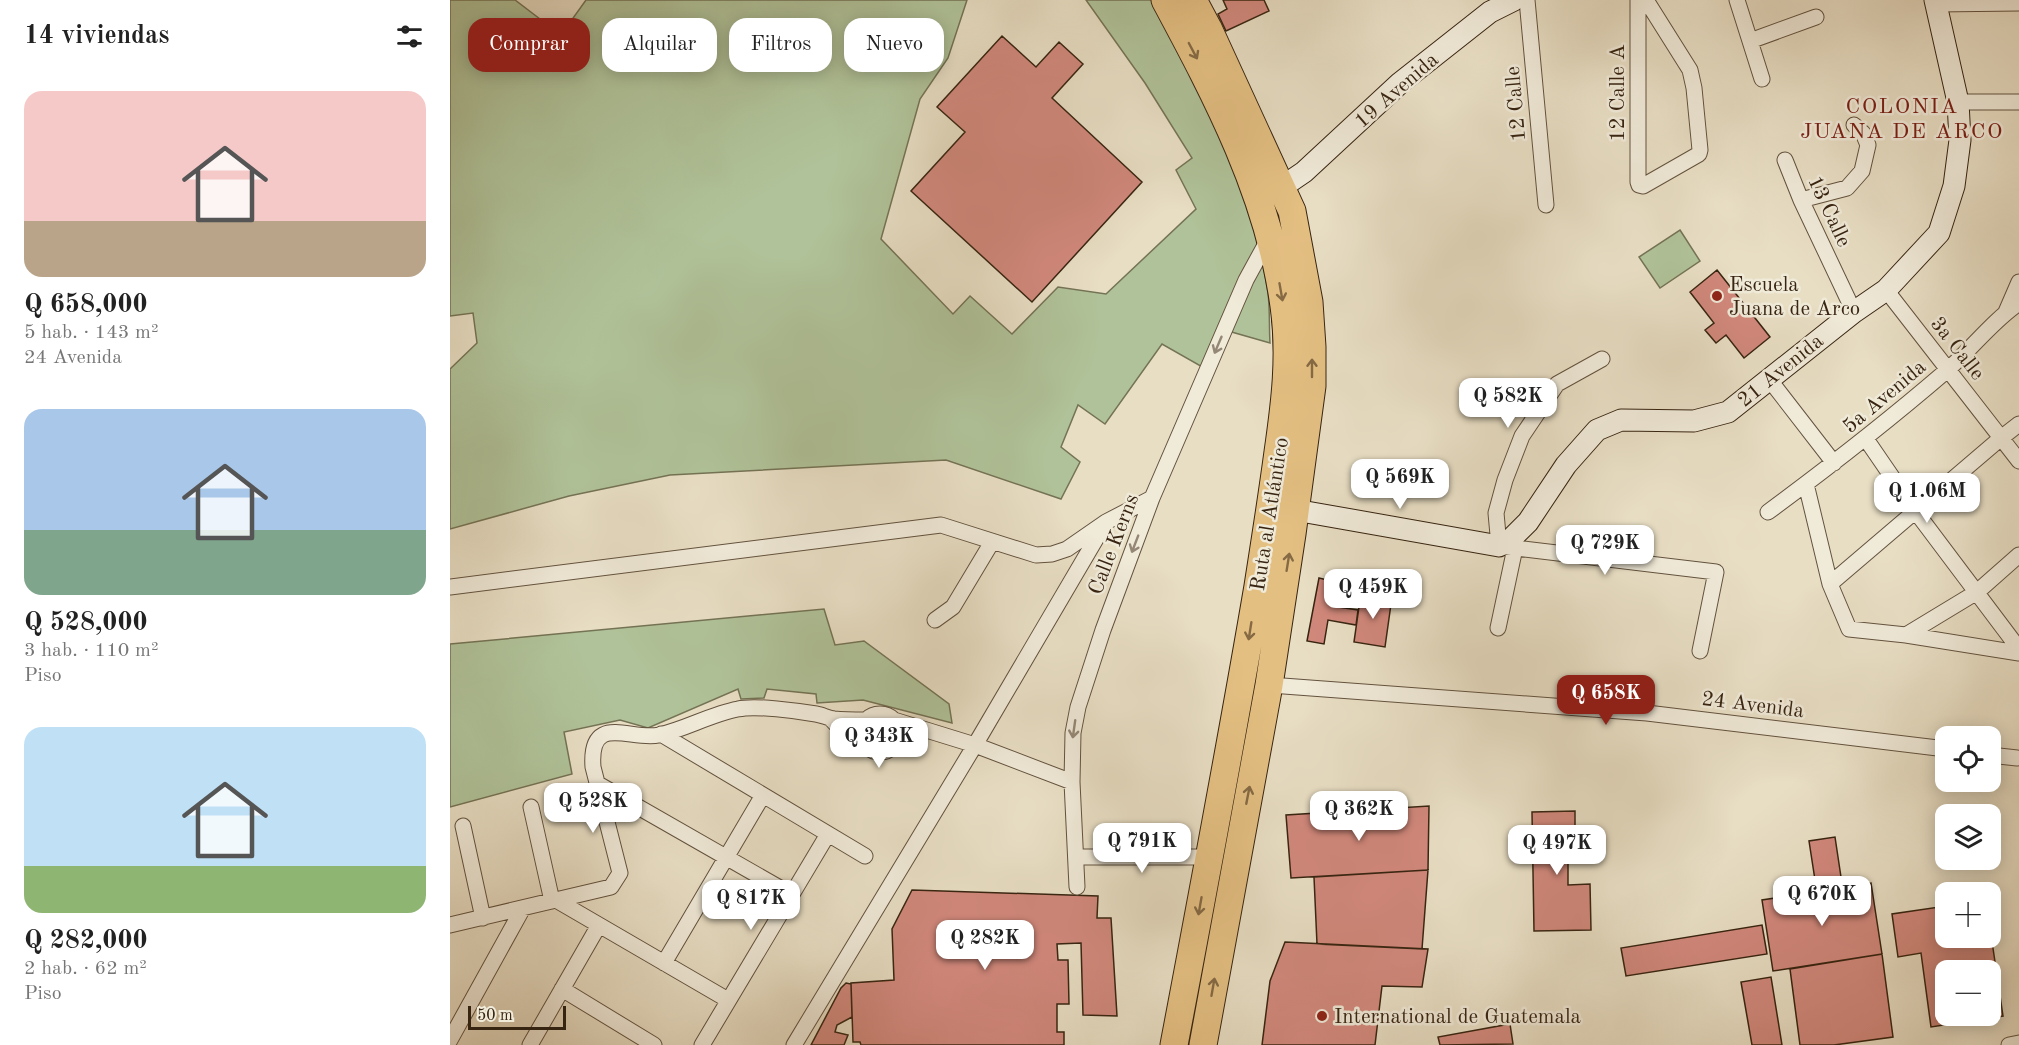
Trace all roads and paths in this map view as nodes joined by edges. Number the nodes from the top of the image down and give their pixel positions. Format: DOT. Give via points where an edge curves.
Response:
graph roads {
  1 [pos="1165,0"];
  2 [pos="1192,0"];
  3 [pos="1514,0"];
  4 [pos="1527,0"];
  5 [pos="1638,0"];
  6 [pos="1646,0"];
  7 [pos="1737,0"];
  8 [pos="1936,2"];
  9 [pos="2019,3"];
  10 [pos="1816,17"];
  11 [pos="1750,41"];
  12 [pos="1762,79"];
  13 [pos="1958,102"];
  14 [pos="2019,102"];
  15 [pos="1854,126"];
  16 [pos="1785,160"];
  17 [pos="1282,187"];
  18 [pos="1801,200"];
  19 [pos="1546,205"];
  20 [pos="1271,235"];
  21 [pos="2019,282"];
  22 [pos="1886,290"];
  23 [pos="2019,303"];
  24 [pos="1854,312"];
  25 [pos="2006,312"];
  26 [pos="1602,358"];
  27 [pos="1948,370"];
  28 [pos="1769,379"];
  29 [pos="2019,424"];
  30 [pos="2001,438"];
  31 [pos="1866,439"];
  32 [pos="2019,461"];
  33 [pos="1834,463"];
  34 [pos="1806,484"];
  35 [pos="1152,498"];
  36 [pos="1295,510"];
  37 [pos="1768,512"];
  38 [pos="1916,512"];
  39 [pos="1106,522"];
  40 [pos="992,542"];
  41 [pos="1507,547"];
  42 [pos="2019,555"];
  43 [pos="1830,584"];
  44 [pos="450,587"];
  45 [pos="1977,592"];
  46 [pos="934,620"];
  47 [pos="1498,628"];
  48 [pos="1906,635"];
  49 [pos="1700,651"];
  50 [pos="2019,651"];
  51 [pos="1269,684"];
  52 [pos="831,719"];
  53 [pos="866,720"];
  54 [pos="894,720"];
  55 [pos="921,730"];
  56 [pos="661,734"];
  57 [pos="975,745"];
  58 [pos="866,747"];
  59 [pos="893,747"];
  60 [pos="1935,748"];
  61 [pos="2001,756"];
  62 [pos="2017,758"];
  63 [pos="1072,782"];
  64 [pos="598,784"];
  65 [pos="763,795"];
  66 [pos="531,807"];
  67 [pos="463,826"];
  68 [pos="828,834"];
  69 [pos="865,856"];
  70 [pos="1076,857"];
  71 [pos="1209,857"];
  72 [pos="727,858"];
  73 [pos="1077,887"];
  74 [pos="792,895"];
  75 [pos="554,901"];
  76 [pos="523,908"];
  77 [pos="483,918"];
  78 [pos="599,925"];
  79 [pos="450,926"];
  80 [pos="664,963"];
  81 [pos="562,989"];
  82 [pos="728,1000"];
  83 [pos="450,1040"];
  84 [pos="2019,1043"];
  85 [pos="530,1045"];
  86 [pos="654,1045"];
  87 [pos="702,1045"];
  88 [pos="794,1045"];
  89 [pos="1174,1045"];
  90 [pos="1203,1045"];
  91 [pos="2009,1045"];
  1 -- 20 [label="highway, Ruta al Atlántico, one-way" via="1237,144"];
  2 -- 17 [label="highway, Ruta al Atlántico"];
  3 -- 17 [label="street, 19 Avenida" via="1490,12 1400,83 1304,172"];
  4 -- 19 [label="street, 12 Calle"];
  5 -- 6 [label="street, 12 Calle A" via="1639,185 1643,186 1700,150 1690,70"];
  7 -- 11 [label="street"];
  8 -- 9 [label="street"];
  8 -- 13 [label="street"];
  10 -- 11 [label="street"];
  11 -- 12 [label="street"];
  13 -- 14 [label="street"];
  13 -- 22 [label="street, 21 Avenida" via="1960,140 1954,186 1939,233"];
  15 -- 18 [label="street" via="1863,133 1868,145 1862,171 1847,188"];
  16 -- 18 [label="street, 13 Calle"];
  36 -- 17 [label="highway, Ruta al Atlántico, one-way" via="1312,386 1312,346 1296,227"];
  18 -- 24 [label="street, 13 Calle"];
  20 -- 35 [label="street, Calle Kerns, one-way" via="1246,280"];
  20 -- 71 [label="highway, Ruta al Atlántico, one-way" via="1284,307 1287,388 1242,682"];
  21 -- 25 [label="street"];
  22 -- 24 [label="street, 21 Avenida"];
  22 -- 27 [label="street, 3a Calle"];
  23 -- 25 [label="street, 5a Avenida"];
  24 -- 28 [label="street, 21 Avenida"];
  25 -- 27 [label="street, 5a Avenida"];
  26 -- 41 [label="street" via="1557,384 1522,436 1496,513"];
  27 -- 30 [label="street, 3a Calle"];
  27 -- 31 [label="street, 5a Avenida"];
  28 -- 33 [label="street"];
  28 -- 41 [label="street, 21 Avenida" via="1728,412 1694,421 1621,420 1597,430 1566,465"];
  29 -- 30 [label="street"];
  30 -- 32 [label="street, 3a Calle"];
  30 -- 38 [label="street"];
  31 -- 33 [label="street, 5a Avenida"];
  31 -- 38 [label="street"];
  33 -- 34 [label="street, 5a Avenida"];
  34 -- 37 [label="street, 5a Avenida"];
  34 -- 43 [label="street"];
  35 -- 39 [label="street"];
  35 -- 63 [label="street, Calle Kerns, one-way" via="1078,707"];
  36 -- 41 [label="street"];
  51 -- 36 [label="highway, Ruta al Atlántico, one-way"];
  38 -- 43 [label="street"];
  38 -- 45 [label="street"];
  39 -- 40 [label="street" via="1067,549 1052,554 1036,555"];
  39 -- 57 [label="street"];
  40 -- 44 [label="street" via="941,525"];
  40 -- 46 [label="street" via="953,607"];
  41 -- 47 [label="street"];
  41 -- 49 [label="street" via="1716,572"];
  42 -- 45 [label="street"];
  43 -- 48 [label="street" via="1849,629"];
  45 -- 48 [label="street"];
  45 -- 50 [label="street"];
  48 -- 50 [label="street"];
  51 -- 60 [label="street, 24 Avenida" via="1647,713"];
  90 -- 51 [label="highway, Ruta al Atlántico, one-way"];
  52 -- 53 [label="street"];
  52 -- 56 [label="street" via="816,714 739,708"];
  52 -- 58 [label="street" via="849,738"];
  53 -- 54 [label="street" via="880,714"];
  53 -- 58 [label="street" via="861,734"];
  54 -- 55 [label="street"];
  54 -- 59 [label="street" via="899,734"];
  55 -- 57 [label="street"];
  55 -- 59 [label="street"];
  56 -- 64 [label="street" via="647,737 616,731 601,737 592,753"];
  56 -- 65 [label="street"];
  57 -- 63 [label="street"];
  57 -- 88 [label="street"];
  58 -- 59 [label="street" via="880,753"];
  61 -- 62 [label="street"];
  63 -- 70 [label="street, Calle Kerns"];
  64 -- 72 [label="street"];
  64 -- 75 [label="street" via="620,873 611,887"];
  65 -- 68 [label="street"];
  65 -- 72 [label="street"];
  66 -- 75 [label="street"];
  67 -- 77 [label="street"];
  68 -- 69 [label="street"];
  68 -- 74 [label="street"];
  70 -- 71 [label="street"];
  70 -- 73 [label="street, Calle Kerns"];
  71 -- 89 [label="highway, Ruta al Atlántico, one-way"];
  72 -- 74 [label="street"];
  72 -- 80 [label="street"];
  74 -- 82 [label="street"];
  75 -- 76 [label="street"];
  75 -- 78 [label="street"];
  76 -- 77 [label="street"];
  76 -- 83 [label="street"];
  77 -- 79 [label="street"];
  78 -- 80 [label="street"];
  78 -- 81 [label="street"];
  80 -- 82 [label="street"];
  81 -- 85 [label="street"];
  81 -- 86 [label="street"];
  82 -- 87 [label="street"];
  84 -- 91 [label="street"];
}
